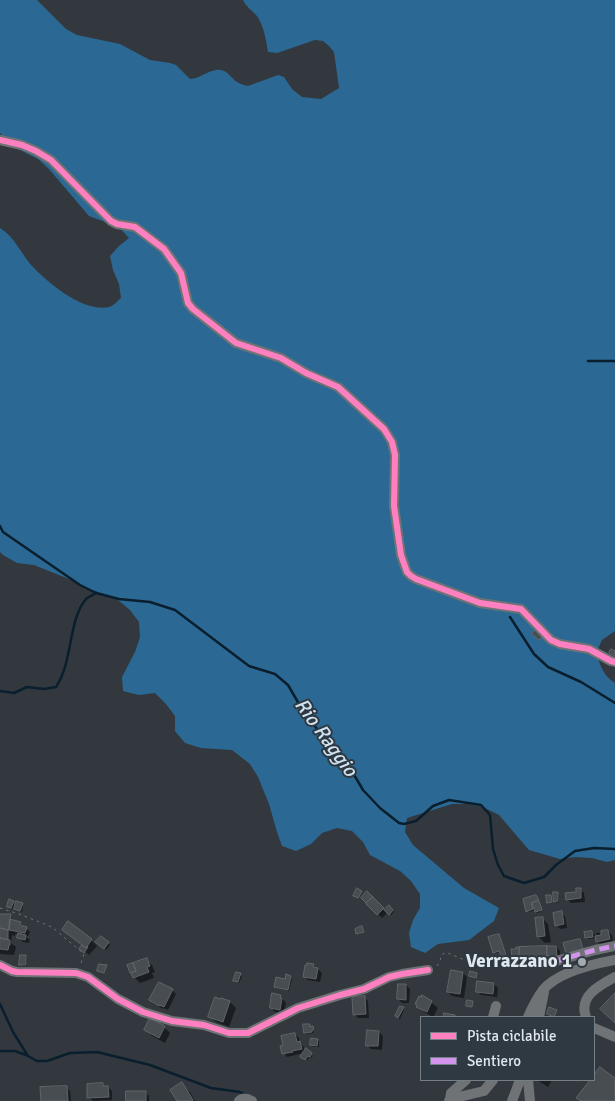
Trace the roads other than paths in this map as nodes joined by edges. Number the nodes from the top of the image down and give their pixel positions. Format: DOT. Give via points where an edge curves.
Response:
graph roads {
  1 [pos="0,140"];
  2 [pos="615,662"];
  3 [pos="615,946"];
  4 [pos="615,960"];
  5 [pos="556,961"];
  6 [pos="0,965"];
  7 [pos="428,970"];
  8 [pos="615,977"];
  9 [pos="544,989"];
  10 [pos="496,1006"];
  11 [pos="492,1016"];
  12 [pos="528,1016"];
  13 [pos="539,1016"];
  14 [pos="586,1016"];
  15 [pos="595,1028"];
  16 [pos="615,1037"];
  17 [pos="465,1081"];
  18 [pos="492,1081"];
  19 [pos="520,1081"];
  20 [pos="528,1081"];
  21 [pos="450,1100"];
  22 [pos="239,1101"];
  23 [pos="252,1101"];
  24 [pos="512,1101"];
  25 [pos="530,1101"];
  1 -- 2 [label="street" via="22,145 51,160 111,221 135,227 164,249 181,273 188,303 229,339 280,358 338,387 384,429 395,455 394,506 401,555 411,576 480,604 521,609 551,640 589,649"];
  3 -- 5 [label="street"];
  4 -- 9 [label="street" via="573,971"];
  6 -- 7 [label="street" via="25,973 88,976 118,1000 143,1012 241,1034 298,1008 364,989 389,977"];
  8 -- 14 [label="street" via="588,997"];
  9 -- 12 [label="street"];
  9 -- 13 [label="street"];
  10 -- 11 [label="street"];
  15 -- 16 [label="street"];
  17 -- 21 [label="street" via="451,1094"];
  18 -- 21 [label="street" via="484,1091"];
  19 -- 24 [label="street"];
  20 -- 25 [label="street"];
  22 -- 23 [label="street" via="244,1098"];
}
